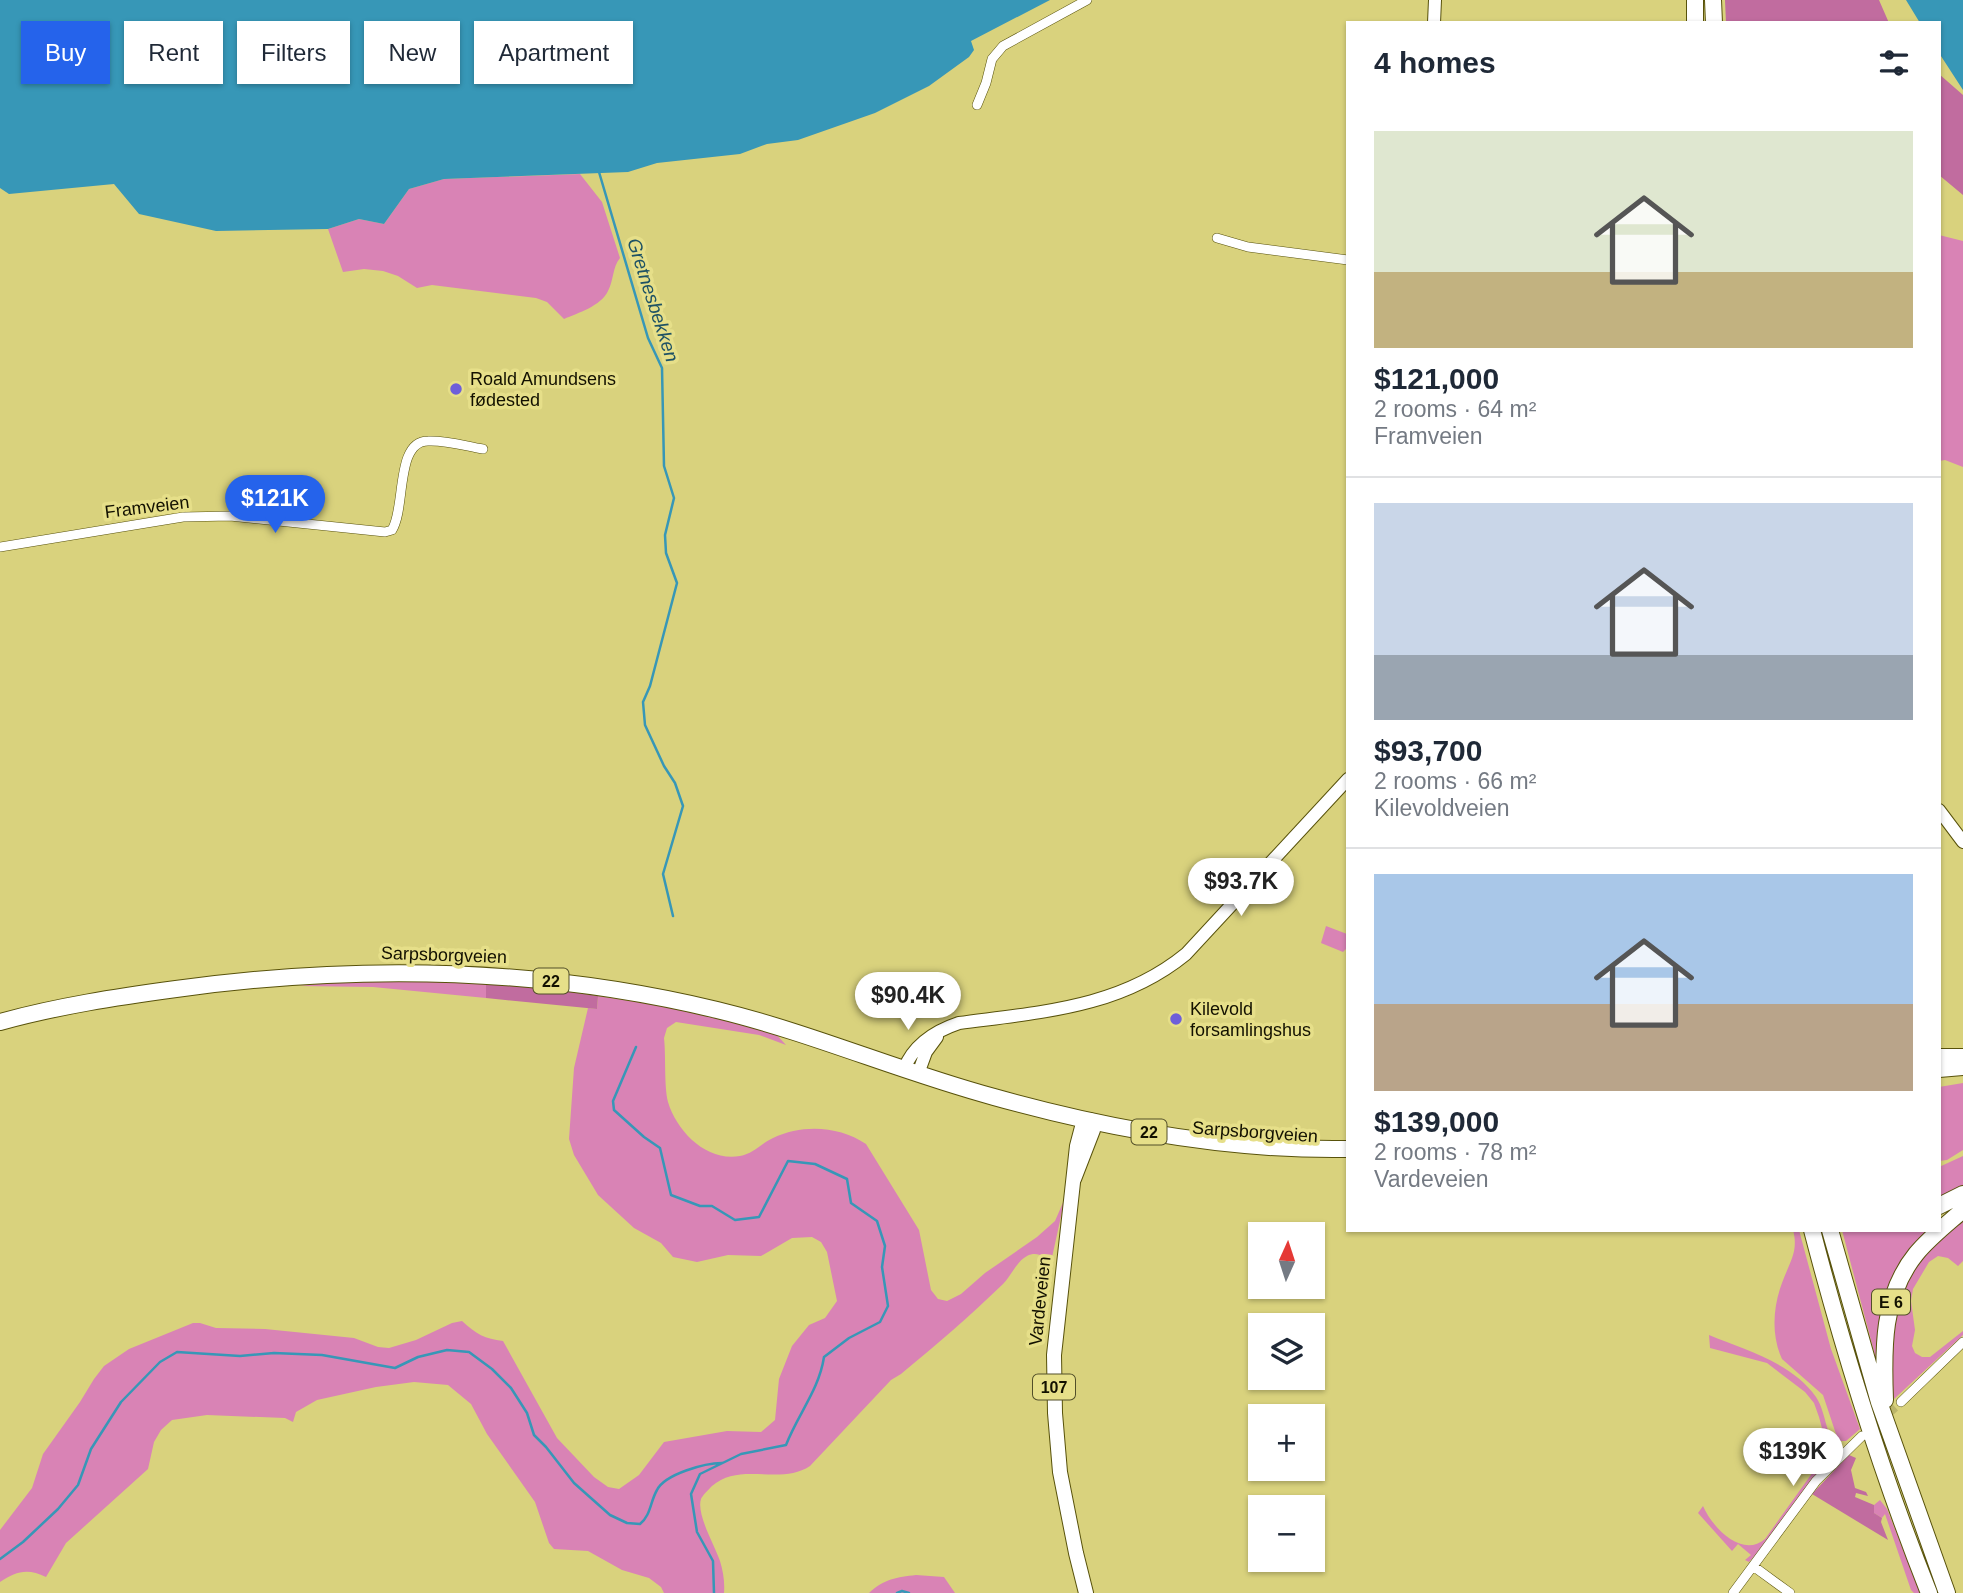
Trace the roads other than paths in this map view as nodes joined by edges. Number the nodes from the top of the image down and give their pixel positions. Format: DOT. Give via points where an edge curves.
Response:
graph roads {
  1 [pos="1087,0"];
  2 [pos="1435,0"];
  3 [pos="1695,0"];
  4 [pos="1713,0"];
  5 [pos="1434,21"];
  6 [pos="1695,21"];
  7 [pos="1714,21"];
  8 [pos="977,105"];
  9 [pos="1217,239"];
  10 [pos="1346,260"];
  11 [pos="482,449"];
  12 [pos="0,547"];
  13 [pos="1346,781"];
  14 [pos="1941,813"];
  15 [pos="1963,842"];
  16 [pos="0,1022"];
  17 [pos="911,1071"];
  18 [pos="1088,1126"];
  19 [pos="1346,1149"];
  20 [pos="1346,1156"];
  21 [pos="1963,1194"];
  22 [pos="1941,1205"];
  23 [pos="1963,1210"];
  24 [pos="1941,1231"];
  25 [pos="1813,1232"];
  26 [pos="1831,1232"];
  27 [pos="1940,1232"];
  28 [pos="1963,1342"];
  29 [pos="1900,1402"];
  30 [pos="1885,1420"];
  31 [pos="1862,1436"];
  32 [pos="1753,1566"];
  33 [pos="1086,1593"];
  34 [pos="1733,1593"];
  35 [pos="1790,1593"];
  36 [pos="1929,1593"];
  37 [pos="1947,1593"];
  1 -- 8 [label="street" via="1003,46 992,59"];
  2 -- 5 [label="street"];
  3 -- 6 [label="highway"];
  4 -- 7 [label="highway"];
  9 -- 10 [label="street"];
  11 -- 12 [label="street, Framveien" via="427,440 417,443 406,458 398,518 392,530 385,532 230,516 183,517"];
  13 -- 17 [label="street" via="1165,971 1098,1000 947,1027"];
  14 -- 15 [label="street"];
  16 -- 17 [label="highway, Sarpsborgveien / 22" via="109,999 268,977 371,972 490,975 608,988 718,1010"];
  17 -- 18 [label="highway, Sarpsborgveien / 22"];
  18 -- 19 [label="highway, Sarpsborgveien / 22" via="1220,1143"];
  18 -- 20 [label="highway, Sarpsborgveien / 22" via="1162,1144 1217,1151"];
  18 -- 33 [label="main road, Vardeveien / 107" via="1077,1146 1056,1326 1055,1401 1060,1472"];
  21 -- 22 [label="highway"];
  23 -- 24 [label="highway, E 6"];
  25 -- 36 [label="highway" via="1872,1436"];
  26 -- 30 [label="highway, E 6"];
  27 -- 30 [label="highway, E 6" via="1902,1274 1892,1300 1885,1338"];
  28 -- 29 [label="street"];
  30 -- 37 [label="highway, E 6"];
  31 -- 32 [label="street" via="1816,1481"];
  32 -- 34 [label="street"];
  32 -- 35 [label="street"];
}
